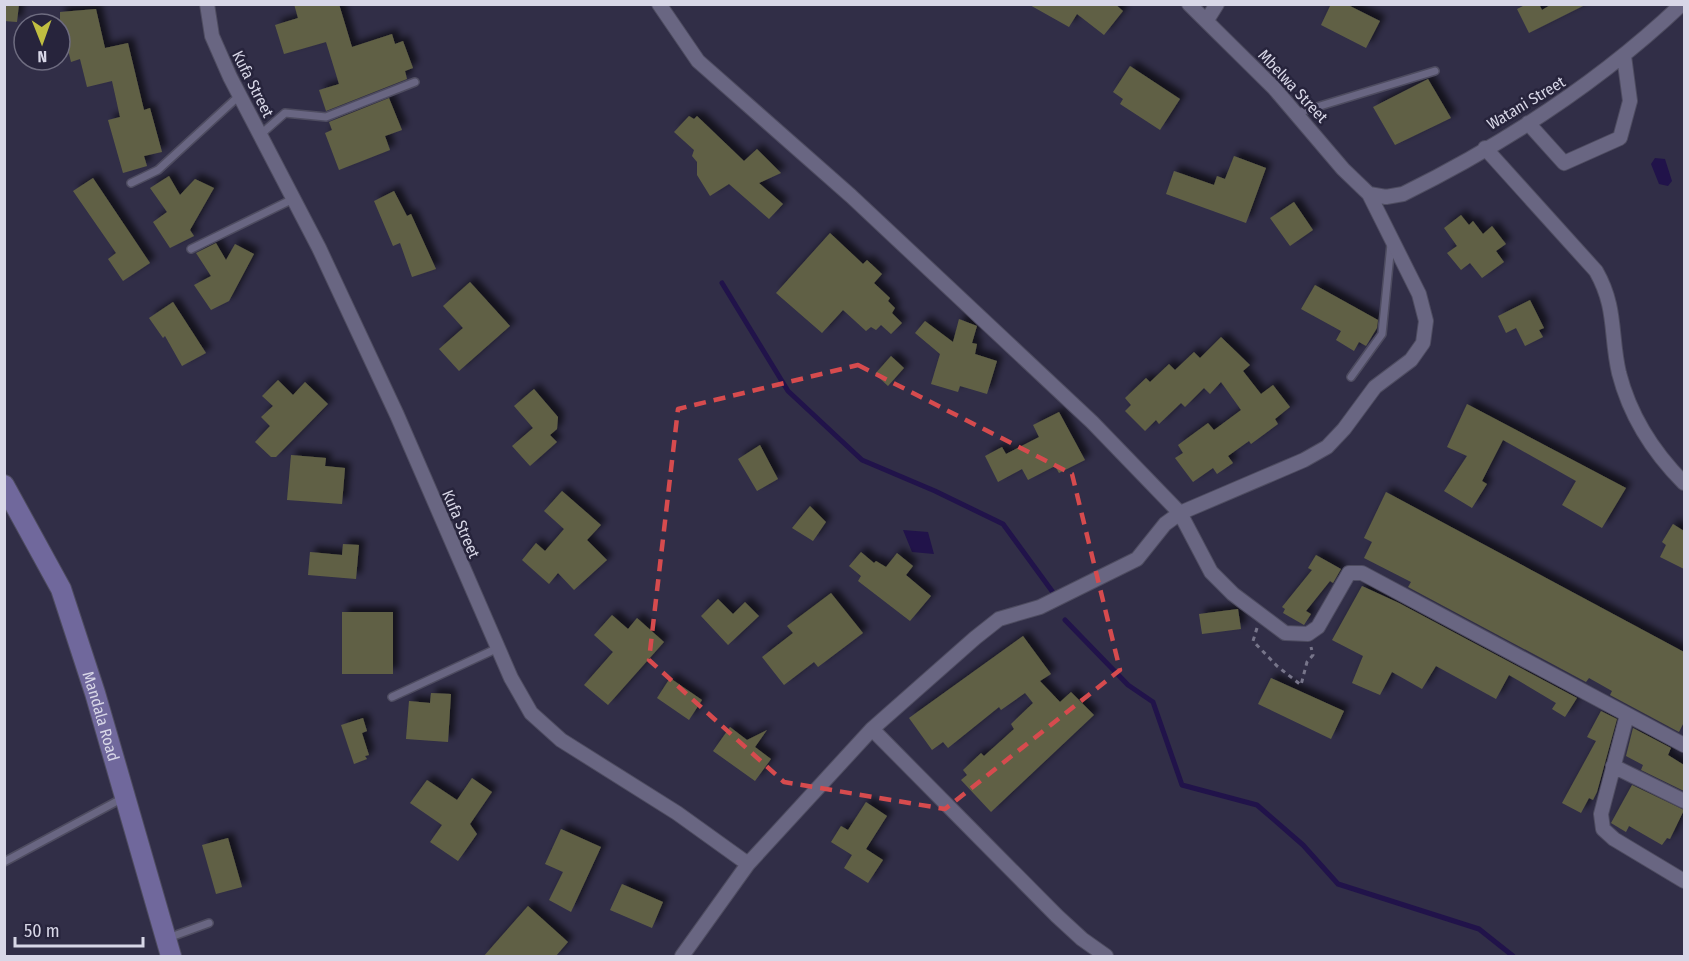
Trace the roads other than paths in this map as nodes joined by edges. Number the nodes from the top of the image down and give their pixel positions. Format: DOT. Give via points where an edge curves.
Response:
graph roads {
  1 [pos="207,4"];
  2 [pos="659,4"];
  3 [pos="1189,4"];
  4 [pos="1217,4"];
  5 [pos="1682,4"];
  6 [pos="1207,20"];
  7 [pos="1624,56"];
  8 [pos="1435,71"];
  9 [pos="415,82"];
  10 [pos="240,95"];
  11 [pos="1297,113"];
  12 [pos="1528,123"];
  13 [pos="260,135"];
  14 [pos="1485,148"];
  15 [pos="131,183"];
  16 [pos="1369,194"];
  17 [pos="293,199"];
  18 [pos="1392,238"];
  19 [pos="191,249"];
  20 [pos="1351,377"];
  21 [pos="1684,483"];
  22 [pos="4,485"];
  23 [pos="1180,513"];
  24 [pos="498,648"];
  25 [pos="392,697"];
  26 [pos="1627,715"];
  27 [pos="872,729"];
  28 [pos="1684,745"];
  29 [pos="1613,765"];
  30 [pos="125,797"];
  31 [pos="1684,801"];
  32 [pos="4,862"];
  33 [pos="748,864"];
  34 [pos="1684,881"];
  35 [pos="209,923"];
  36 [pos="168,948"];
  37 [pos="682,957"];
  38 [pos="1106,957"];
  1 -- 10 [label="street, Kufa Street" via="212,36"];
  2 -- 23 [label="street" via="698,61 1020,353"];
  3 -- 6 [label="street, Mbelwa Street"];
  4 -- 6 [label="street"];
  5 -- 7 [label="street, Watani Street"];
  6 -- 11 [label="street, Mbelwa Street"];
  7 -- 12 [label="street, Watani Street"];
  7 -- 12 [label="street" via="1630,101 1620,138 1564,163"];
  8 -- 11 [label="lane"];
  9 -- 13 [label="lane" via="326,117 285,113"];
  10 -- 13 [label="street, Kufa Street"];
  10 -- 15 [label="lane" via="158,170"];
  11 -- 16 [label="street, Mbelwa Street"];
  12 -- 14 [label="street, Watani Street"];
  13 -- 17 [label="street, Kufa Street"];
  14 -- 16 [label="street, Watani Street" via="1403,194"];
  14 -- 21 [label="street" via="1596,271 1608,291 1619,373 1636,419 1659,457"];
  16 -- 18 [label="street, Mbelwa Street"];
  17 -- 19 [label="lane"];
  17 -- 24 [label="street, Kufa Street" via="397,415"];
  18 -- 20 [label="lane" via="1382,334"];
  18 -- 23 [label="street, Mbelwa Street" via="1419,294 1426,321 1424,343 1412,360 1375,387 1327,447"];
  22 -- 30 [label="street, Mandala Road" via="61,589"];
  23 -- 26 [label="street" via="1211,572 1285,633 1308,634 1318,627 1349,573 1362,573"];
  23 -- 27 [label="street, Mbelwa Street" via="1165,524 1137,560 1040,607 999,619"];
  24 -- 25 [label="lane"];
  24 -- 33 [label="street, Kufa Street" via="531,712 561,740 677,813"];
  26 -- 28 [label="street"];
  26 -- 29 [label="street"];
  27 -- 33 [label="street, Mbelwa Street"];
  27 -- 38 [label="street" via="1057,916"];
  29 -- 31 [label="street"];
  29 -- 34 [label="street" via="1601,814 1603,829"];
  30 -- 32 [label="lane"];
  30 -- 36 [label="street, Mandala Road"];
  33 -- 37 [label="street"];
  35 -- 36 [label="lane"];
}
